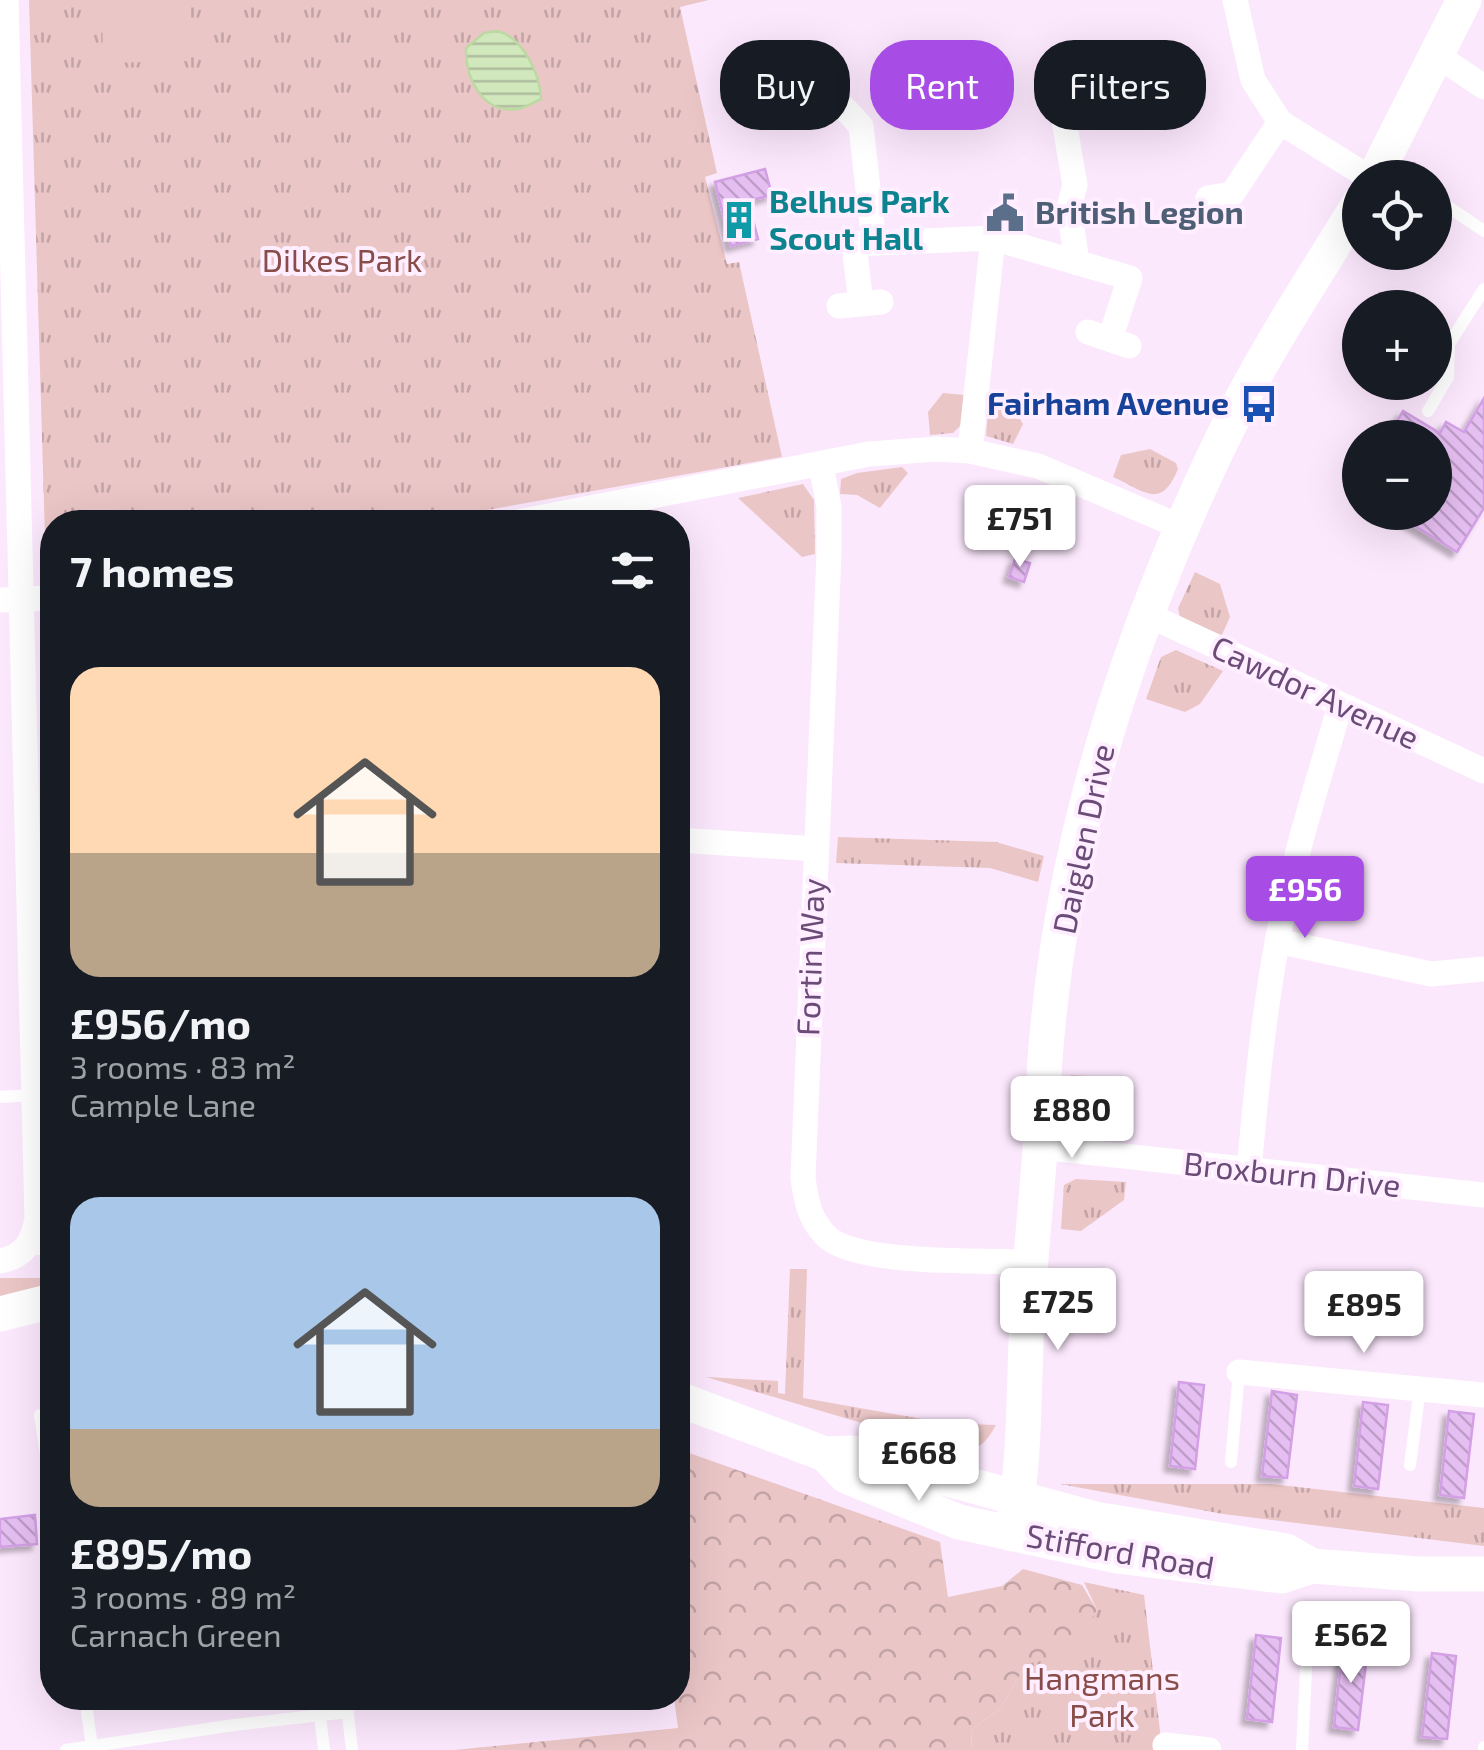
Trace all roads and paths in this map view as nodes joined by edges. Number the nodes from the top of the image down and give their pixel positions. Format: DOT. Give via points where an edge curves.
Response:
graph roads {
  1 [pos="6,0"];
  2 [pos="1235,0"];
  3 [pos="1464,0"];
  4 [pos="1438,56"];
  5 [pos="4,78"];
  6 [pos="1484,87"];
  7 [pos="850,114"];
  8 [pos="1280,122"];
  9 [pos="1066,130"];
  10 [pos="1355,160"];
  11 [pos="1389,160"];
  12 [pos="1208,198"];
  13 [pos="1452,209"];
  14 [pos="1484,231"];
  15 [pos="1342,232"];
  16 [pos="992,238"];
  17 [pos="874,243"];
  18 [pos="1078,263"];
  19 [pos="6,269"];
  20 [pos="1484,288"];
  21 [pos="860,304"];
  22 [pos="1109,339"];
  23 [pos="1428,411"];
  24 [pos="970,451"];
  25 [pos="821,464"];
  26 [pos="581,510"];
  27 [pos="1181,527"];
  28 [pos="40,599"];
  29 [pos="10,600"];
  30 [pos="1146,614"];
  31 [pos="1340,706"];
  32 [pos="1484,771"];
  33 [pos="690,841"];
  34 [pos="26,845"];
  35 [pos="0,846"];
  36 [pos="816,848"];
  37 [pos="1277,941"];
  38 [pos="1484,968"];
  39 [pos="40,971"];
  40 [pos="40,994"];
  41 [pos="0,1096"];
  42 [pos="33,1096"];
  43 [pos="1040,1147"];
  44 [pos="1248,1170"];
  45 [pos="1484,1195"];
  46 [pos="40,1249"];
  47 [pos="0,1261"];
  48 [pos="1030,1262"];
  49 [pos="40,1304"];
  50 [pos="0,1314"];
  51 [pos="1239,1372"];
  52 [pos="1420,1388"];
  53 [pos="1484,1394"];
  54 [pos="690,1403"];
  55 [pos="825,1454"];
  56 [pos="1231,1462"];
  57 [pos="1410,1465"];
  58 [pos="1019,1498"];
  59 [pos="1011,1534"];
  60 [pos="1312,1566"];
  61 [pos="1484,1574"];
  62 [pos="1307,1652"];
  63 [pos="87,1710"];
  64 [pos="335,1710"];
  65 [pos="348,1710"];
  66 [pos="320,1716"];
  67 [pos="92,1746"];
  68 [pos="1165,1746"];
  69 [pos="66,1750"];
  70 [pos="324,1750"];
  71 [pos="352,1750"];
  72 [pos="1209,1750"];
  73 [pos="1302,1750"];
  1 -- 5 [label="street"];
  2 -- 8 [label="street" via="1253,80"];
  3 -- 4 [label="street"];
  4 -- 6 [label="street"];
  4 -- 11 [label="street"];
  5 -- 19 [label="street"];
  7 -- 17 [label="street" via="861,126"];
  8 -- 10 [label="street"];
  8 -- 12 [label="street" via="1232,194"];
  9 -- 18 [label="street"];
  13 -- 14 [label="lane"];
  15 -- 27 [label="street, Daiglen Drive" via="1242,400"];
  16 -- 17 [label="street"];
  16 -- 18 [label="street"];
  16 -- 24 [label="street"];
  17 -- 21 [label="street" via="854,244"];
  18 -- 22 [label="street" via="1130,278"];
  19 -- 29 [label="street"];
  20 -- 23 [label="lane" via="1450,344 1448,376"];
  24 -- 25 [label="street" via="902,450"];
  24 -- 27 [label="street" via="1038,466"];
  25 -- 26 [label="street"];
  25 -- 36 [label="street, Fortin Way" via="829,553"];
  27 -- 30 [label="street, Daiglen Drive"];
  28 -- 29 [label="street"];
  29 -- 34 [label="street"];
  30 -- 31 [label="street, Cawdor Avenue"];
  30 -- 43 [label="street, Daiglen Drive" via="1100,755 1072,872 1047,1034"];
  31 -- 32 [label="street, Cawdor Avenue"];
  31 -- 37 [label="street"];
  33 -- 36 [label="street"];
  34 -- 35 [label="street"];
  34 -- 39 [label="street"];
  36 -- 48 [label="street, Fortin Way" via="807,1208 826,1237 849,1250"];
  37 -- 38 [label="street" via="1431,974"];
  37 -- 44 [label="street"];
  40 -- 42 [label="street"];
  41 -- 42 [label="lane"];
  42 -- 46 [label="street" via="33,1239"];
  43 -- 44 [label="street, Broxburn Drive"];
  43 -- 48 [label="street, Daiglen Drive"];
  44 -- 45 [label="street, Broxburn Drive"];
  46 -- 47 [label="street"];
  48 -- 58 [label="street, Daiglen Drive"];
  49 -- 50 [label="street"];
  51 -- 52 [label="street"];
  51 -- 56 [label="lane"];
  52 -- 53 [label="street"];
  52 -- 57 [label="lane"];
  54 -- 55 [label="street, Stifford Road"];
  55 -- 58 [label="street, Stifford Road" via="852,1453"];
  55 -- 59 [label="street, Stifford Road" via="846,1476 959,1522"];
  58 -- 59 [label="street, Daiglen Drive"];
  58 -- 60 [label="street, Stifford Road" via="1095,1519 1286,1551"];
  59 -- 60 [label="street, Stifford Road" via="1194,1568 1282,1576"];
  60 -- 61 [label="street, Stifford Road"];
  62 -- 73 [label="lane"];
  63 -- 67 [label="lane"];
  64 -- 66 [label="lane"];
  65 -- 71 [label="lane"];
  66 -- 67 [label="lane"];
  66 -- 70 [label="lane"];
  67 -- 69 [label="lane"];
  68 -- 72 [label="street"];
}
